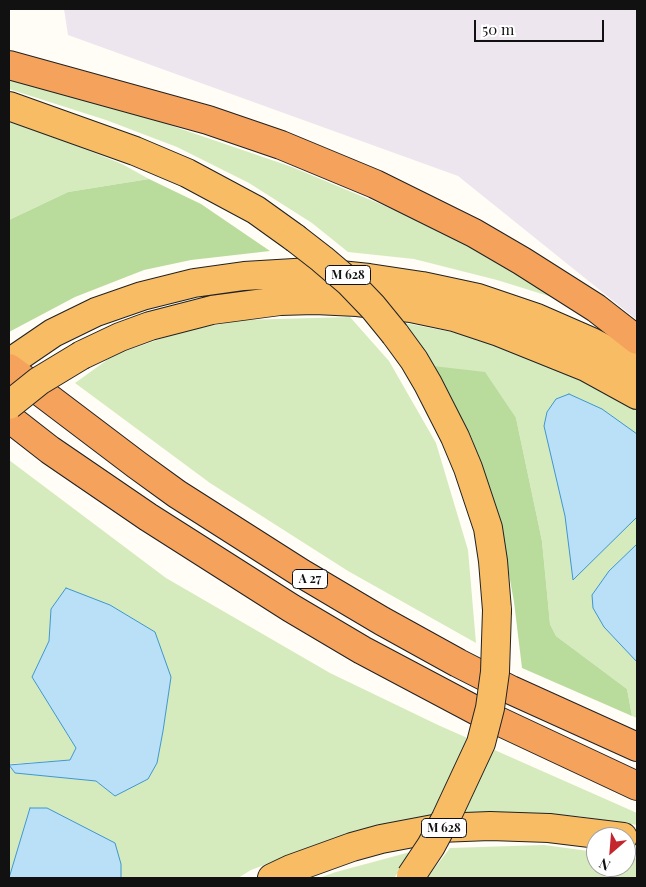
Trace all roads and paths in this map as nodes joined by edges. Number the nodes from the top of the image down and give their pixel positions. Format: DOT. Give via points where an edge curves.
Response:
graph roads {
  1 [pos="9,65"];
  2 [pos="9,106"];
  3 [pos="637,340"];
  4 [pos="9,363"];
  5 [pos="637,366"];
  6 [pos="9,368"];
  7 [pos="637,395"];
  8 [pos="9,405"];
  9 [pos="9,418"];
  10 [pos="9,439"];
  11 [pos="362,650"];
  12 [pos="637,747"];
  13 [pos="637,786"];
  14 [pos="586,832"];
  15 [pos="410,877"];
  16 [pos="272,878"];
  1 -- 3 [label="highway" via="208,120 357,176 474,233 596,308"];
  2 -- 15 [label="highway, M 628, bridge" via="187,173 256,210 295,238 349,282 395,334 428,384 456,437 488,528 497,610 496,672 481,742 446,818"];
  4 -- 5 [label="highway, M 628" via="53,333 96,312 142,296 194,283 311,272 422,286 478,298 592,342"];
  6 -- 12 [label="highway, A 27" via="177,494 301,573 493,681"];
  7 -- 8 [label="highway, M 628, bridge" via="586,367 454,317 411,308 315,300 212,310 150,326 82,355 38,381"];
  9 -- 11 [label="highway, A 27" via="58,456 148,517"];
  10 -- 11 [label="highway" via="109,510 205,572 295,623 328,639"];
  11 -- 13 [label="highway, A 27" via="477,711"];
  14 -- 16 [label="highway, M 628" via="490,826 439,828 352,847"];
}
